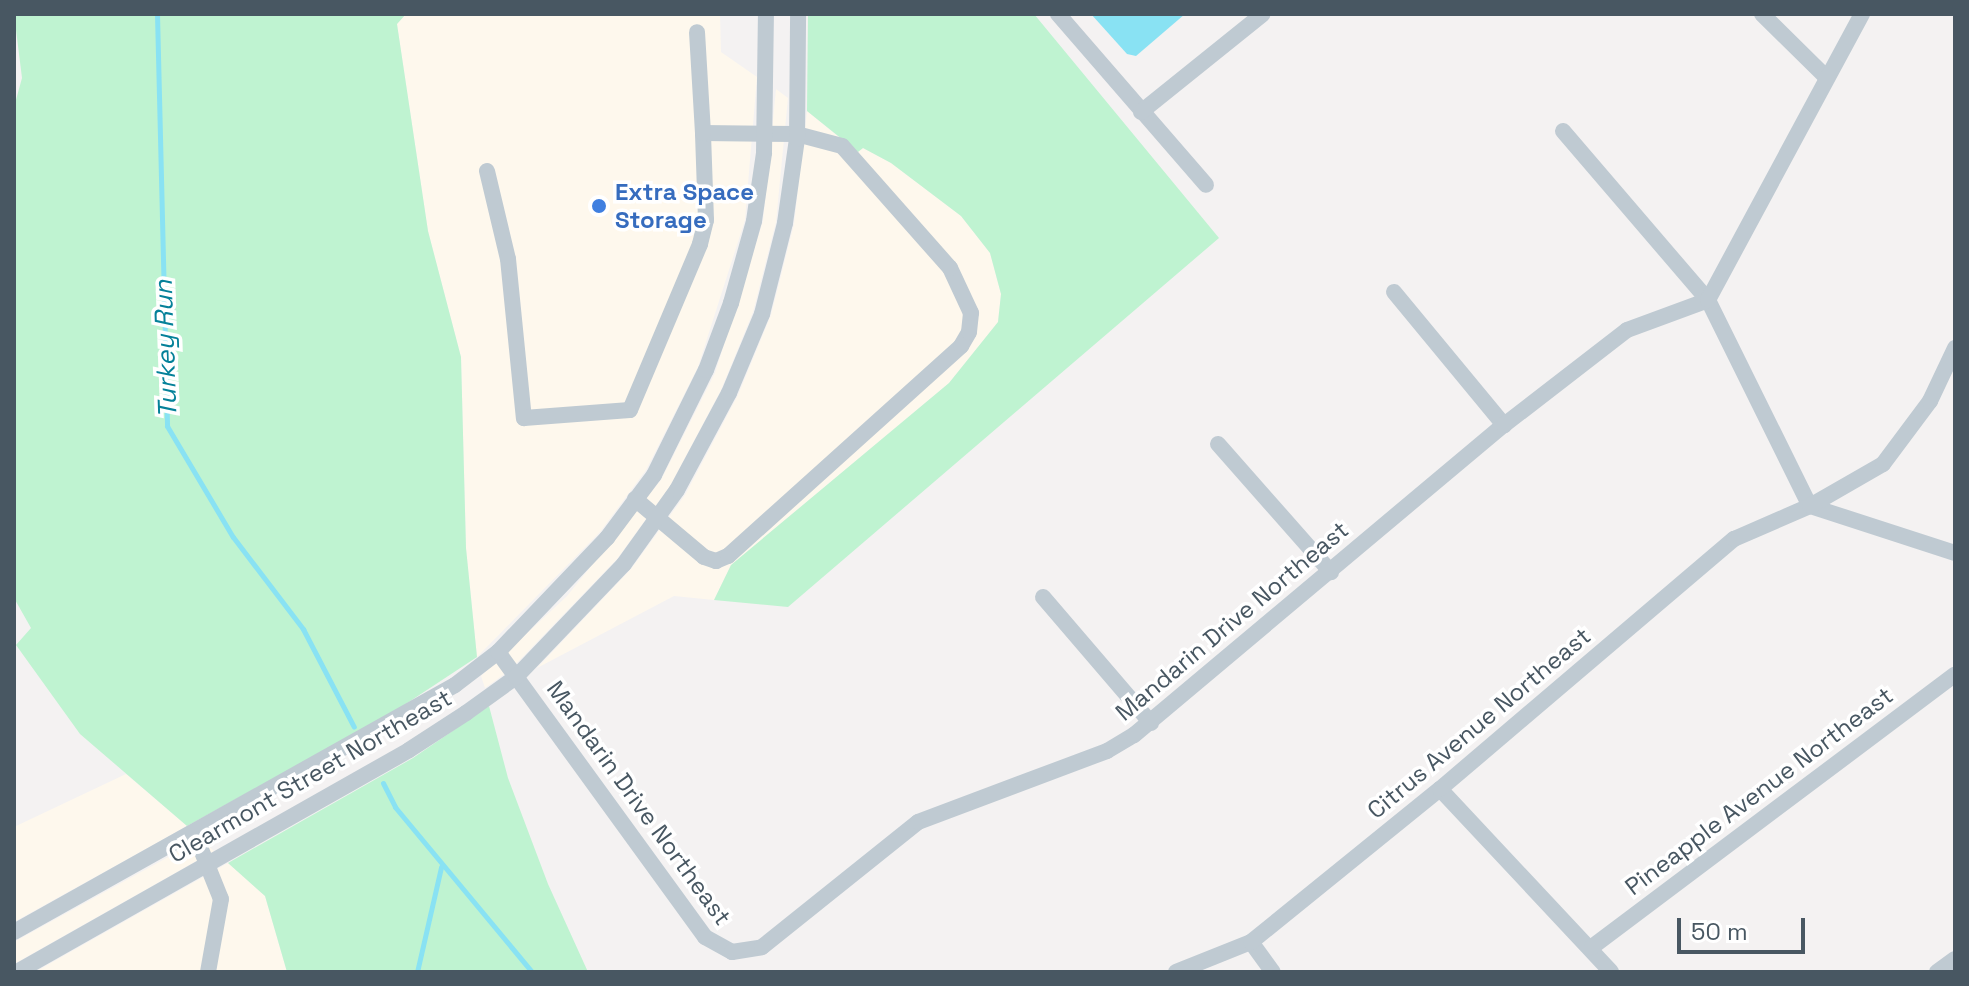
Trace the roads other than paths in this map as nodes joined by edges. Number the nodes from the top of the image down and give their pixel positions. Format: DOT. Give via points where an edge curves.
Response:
graph roads {
  1 [pos="766,14"];
  2 [pos="798,14"];
  3 [pos="1058,14"];
  4 [pos="1263,14"];
  5 [pos="1762,14"];
  6 [pos="1862,14"];
  7 [pos="697,32"];
  8 [pos="1827,78"];
  9 [pos="1141,112"];
  10 [pos="1563,131"];
  11 [pos="765,132"];
  12 [pos="703,133"];
  13 [pos="797,134"];
  14 [pos="487,171"];
  15 [pos="1206,185"];
  16 [pos="1394,292"];
  17 [pos="1708,300"];
  18 [pos="1955,348"];
  19 [pos="1504,425"];
  20 [pos="1218,444"];
  21 [pos="635,499"];
  22 [pos="1810,506"];
  23 [pos="658,517"];
  24 [pos="1955,553"];
  25 [pos="1331,572"];
  26 [pos="1043,597"];
  27 [pos="498,652"];
  28 [pos="1955,674"];
  29 [pos="516,677"];
  30 [pos="1151,723"];
  31 [pos="1440,789"];
  32 [pos="194,832"];
  33 [pos="207,865"];
  34 [pos="14,932"];
  35 [pos="1251,942"];
  36 [pos="1592,947"];
  37 [pos="1955,959"];
  38 [pos="17,972"];
  39 [pos="208,972"];
  40 [pos="1176,972"];
  41 [pos="1273,972"];
  42 [pos="1611,972"];
  43 [pos="1937,972"];
  1 -- 11 [label="street, Clearmont Street Northeast"];
  2 -- 13 [label="street, Clearmont Street Northeast"];
  3 -- 9 [label="street"];
  4 -- 9 [label="street"];
  5 -- 8 [label="street"];
  6 -- 8 [label="street"];
  7 -- 12 [label="street"];
  8 -- 17 [label="street"];
  9 -- 15 [label="street"];
  10 -- 17 [label="street"];
  11 -- 12 [label="street"];
  11 -- 13 [label="street"];
  11 -- 21 [label="street, Clearmont Street Northeast" via="754,221 731,303 706,370 654,475"];
  12 -- 14 [label="street" via="706,220 700,244 630,410 524,418 508,259"];
  13 -- 23 [label="street, Clearmont Street Northeast" via="785,223 762,314 729,393"];
  13 -- 23 [label="street" via="842,146 950,268 971,313 969,332 961,346 728,556 716,561 704,557"];
  16 -- 19 [label="street"];
  17 -- 19 [label="street, Mandarin Drive Northeast" via="1627,330"];
  17 -- 22 [label="street"];
  18 -- 22 [label="street, Citrus Avenue Northeast" via="1930,401 1883,464"];
  19 -- 25 [label="street, Mandarin Drive Northeast"];
  20 -- 25 [label="street"];
  21 -- 23 [label="street"];
  21 -- 27 [label="street, Clearmont Street Northeast" via="560,590"];
  22 -- 24 [label="street"];
  22 -- 31 [label="street, Citrus Avenue Northeast" via="1734,539"];
  23 -- 29 [label="street, Clearmont Street Northeast" via="624,564"];
  25 -- 30 [label="street, Mandarin Drive Northeast"];
  26 -- 30 [label="street"];
  27 -- 29 [label="street, Mandarin Drive Northeast"];
  27 -- 32 [label="street, Clearmont Street Northeast" via="393,723"];
  28 -- 36 [label="street, Pineapple Avenue Northeast"];
  29 -- 30 [label="street, Mandarin Drive Northeast" via="694,923 716,946 732,952 777,940 877,851 918,822 1107,751"];
  29 -- 33 [label="street, Clearmont Street Northeast" via="409,750"];
  31 -- 35 [label="street, Citrus Avenue Northeast"];
  31 -- 36 [label="street"];
  32 -- 33 [label="street"];
  32 -- 34 [label="street, Clearmont Street Northeast"];
  33 -- 38 [label="street, Clearmont Street Northeast"];
  33 -- 39 [label="street" via="221,899"];
  35 -- 40 [label="street, Citrus Avenue Northeast"];
  35 -- 41 [label="street"];
  36 -- 42 [label="street"];
  37 -- 43 [label="street"];
}
